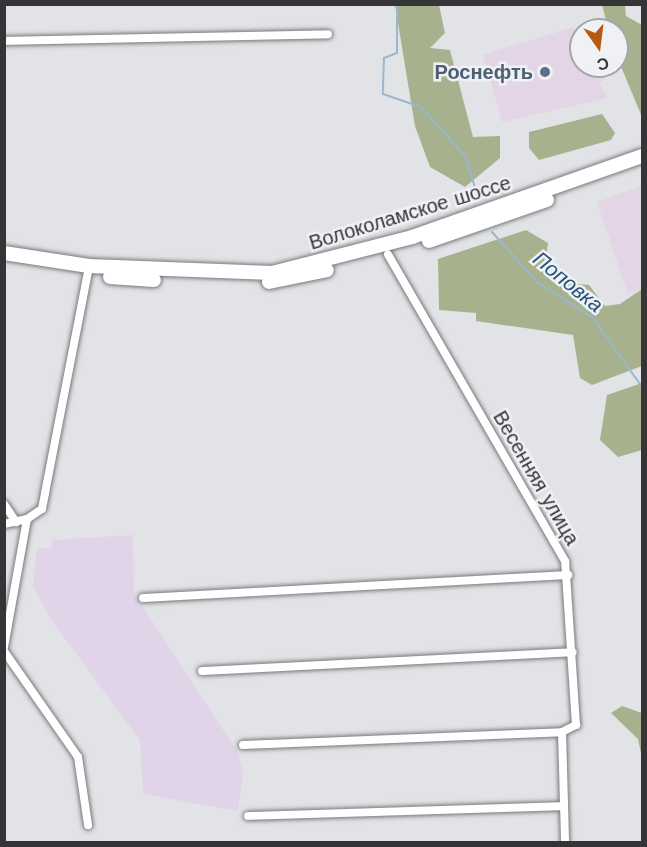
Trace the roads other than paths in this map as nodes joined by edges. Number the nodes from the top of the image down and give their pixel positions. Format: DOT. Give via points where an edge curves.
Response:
graph roads {
  1 [pos="328,34"];
  2 [pos="4,41"];
  3 [pos="642,156"];
  4 [pos="642,165"];
  5 [pos="4,253"];
  6 [pos="388,254"];
  7 [pos="4,262"];
  8 [pos="88,271"];
  9 [pos="4,504"];
  10 [pos="27,519"];
  11 [pos="16,522"];
  12 [pos="4,524"];
  13 [pos="568,575"];
  14 [pos="143,598"];
  15 [pos="4,646"];
  16 [pos="4,651"];
  17 [pos="573,652"];
  18 [pos="202,671"];
  19 [pos="562,732"];
  20 [pos="243,745"];
  21 [pos="564,806"];
  22 [pos="248,816"];
  23 [pos="88,825"];
  24 [pos="566,843"];
  1 -- 2 [label="street"];
  3 -- 8 [label="main road, Волоколамское шоссе" via="412,237 291,269 213,274"];
  4 -- 6 [label="main road, Волоколамское шоссе"];
  5 -- 8 [label="main road, Волоколамское шоссе"];
  6 -- 8 [label="main road, Волоколамское шоссе" via="274,281"];
  6 -- 13 [label="street, Весенняя улица" via="416,308 461,373"];
  7 -- 8 [label="main road, Волоколамское шоссе"];
  8 -- 10 [label="street" via="42,509"];
  9 -- 11 [label="street"];
  10 -- 11 [label="street"];
  10 -- 15 [label="street"];
  11 -- 12 [label="street"];
  13 -- 14 [label="street"];
  13 -- 17 [label="street, Весенняя улица"];
  16 -- 23 [label="street" via="78,757"];
  17 -- 18 [label="street"];
  17 -- 19 [label="street, Весенняя улица" via="577,719"];
  19 -- 20 [label="street"];
  19 -- 21 [label="street"];
  21 -- 22 [label="street"];
  21 -- 24 [label="street"];
}
